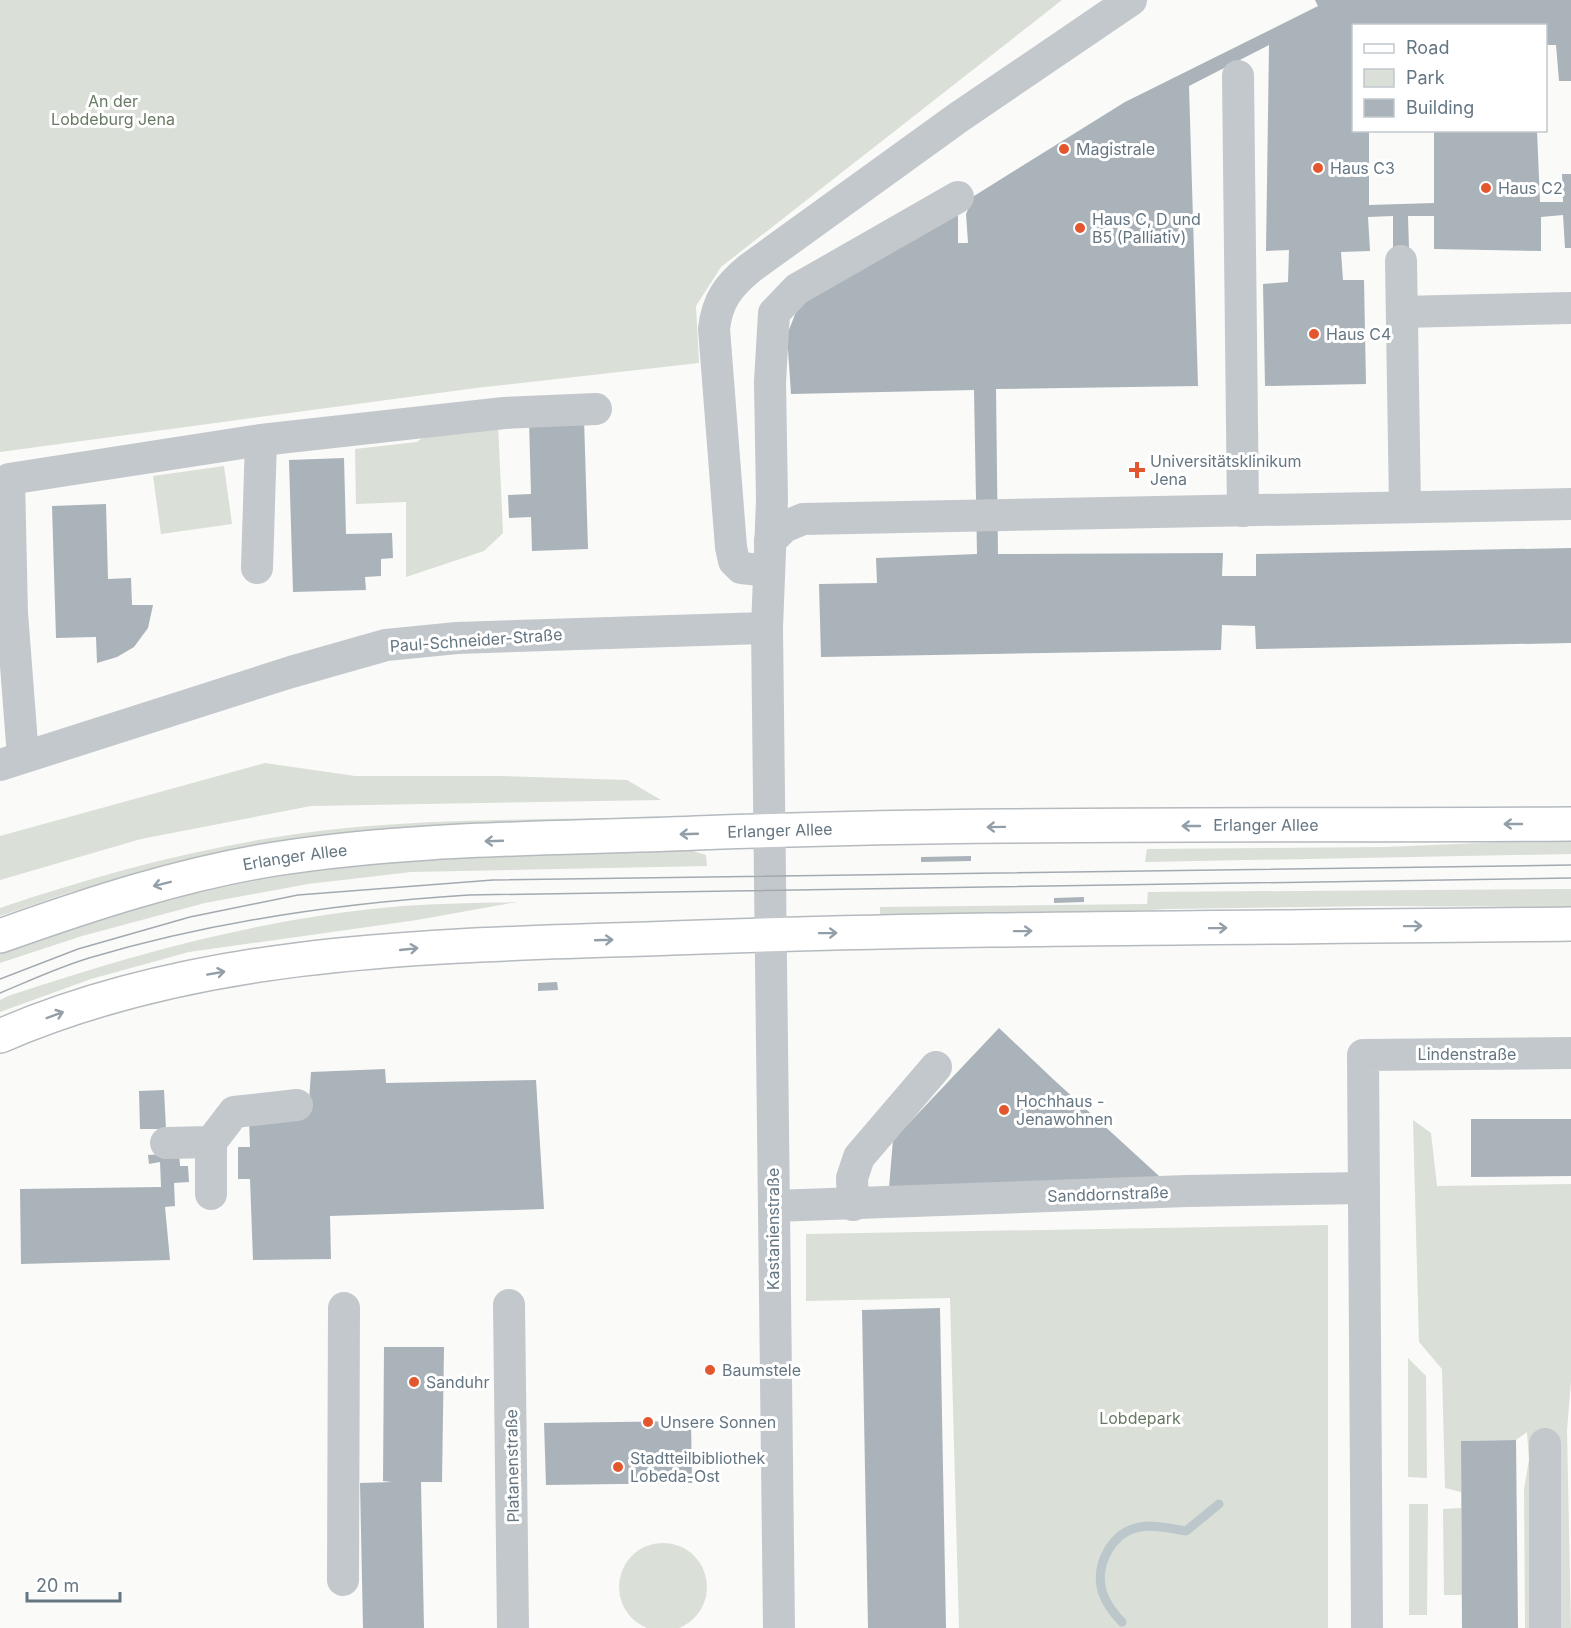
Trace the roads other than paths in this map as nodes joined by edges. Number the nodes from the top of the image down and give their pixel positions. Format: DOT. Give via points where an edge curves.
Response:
graph roads {
  1 [pos="1131,0"];
  2 [pos="1238,76"];
  3 [pos="958,197"];
  4 [pos="1401,261"];
  5 [pos="1571,308"];
  6 [pos="1402,312"];
  7 [pos="596,409"];
  8 [pos="261,440"];
  9 [pos="1571,504"];
  10 [pos="1405,507"];
  11 [pos="1243,511"];
  12 [pos="770,556"];
  13 [pos="257,568"];
  14 [pos="6,613"];
  15 [pos="767,628"];
  16 [pos="11,761"];
  17 [pos="1571,824"];
  18 [pos="768,831"];
  19 [pos="1571,924"];
  20 [pos="770,934"];
  21 [pos="0,936"];
  22 [pos="0,1036"];
  23 [pos="1571,1053"];
  24 [pos="936,1067"];
  25 [pos="297,1105"];
  26 [pos="211,1142"];
  27 [pos="166,1143"];
  28 [pos="1364,1188"];
  29 [pos="211,1194"];
  30 [pos="853,1205"];
  31 [pos="774,1206"];
  32 [pos="509,1305"];
  33 [pos="344,1308"];
  34 [pos="1545,1444"];
  35 [pos="343,1580"];
  36 [pos="513,1628"];
  37 [pos="778,1628"];
  38 [pos="1367,1628"];
  39 [pos="1545,1628"];
  1 -- 12 [label="street" via="958,117 750,268 722,295 714,329 731,546 734,561 741,568"];
  2 -- 11 [label="street"];
  3 -- 12 [label="street" via="797,290 774,313"];
  4 -- 6 [label="street"];
  5 -- 6 [label="street"];
  6 -- 10 [label="street"];
  7 -- 8 [label="street" via="504,413"];
  8 -- 13 [label="street"];
  8 -- 14 [label="street" via="9,479"];
  9 -- 10 [label="street"];
  10 -- 11 [label="street"];
  11 -- 12 [label="street" via="803,519 784,527"];
  12 -- 15 [label="street"];
  14 -- 16 [label="street"];
  15 -- 16 [label="street, Paul-Schneider-Straße" via="457,638 386,645"];
  15 -- 18 [label="street"];
  17 -- 18 [label="main road, Erlanger Allee, one-way"];
  18 -- 20 [label="street, Kastanienstraße"];
  18 -- 21 [label="main road, Erlanger Allee, one-way" via="442,844 276,859 142,889"];
  20 -- 19 [label="main road, one-way"];
  22 -- 20 [label="main road, one-way" via="93,1001 158,983 312,959 421,948"];
  20 -- 31 [label="street, Kastanienstraße"];
  23 -- 28 [label="street, Lindenstraße" via="1363,1055"];
  24 -- 30 [label="street" via="859,1157 852,1178"];
  25 -- 26 [label="street" via="234,1112"];
  26 -- 27 [label="street"];
  26 -- 29 [label="street"];
  28 -- 30 [label="street, Sanddornstraße"];
  28 -- 38 [label="street"];
  30 -- 31 [label="street, Sanddornstraße"];
  31 -- 37 [label="street, Kastanienstraße"];
  32 -- 36 [label="street, Platanenstraße"];
  33 -- 35 [label="street"];
  34 -- 39 [label="street"];
}
